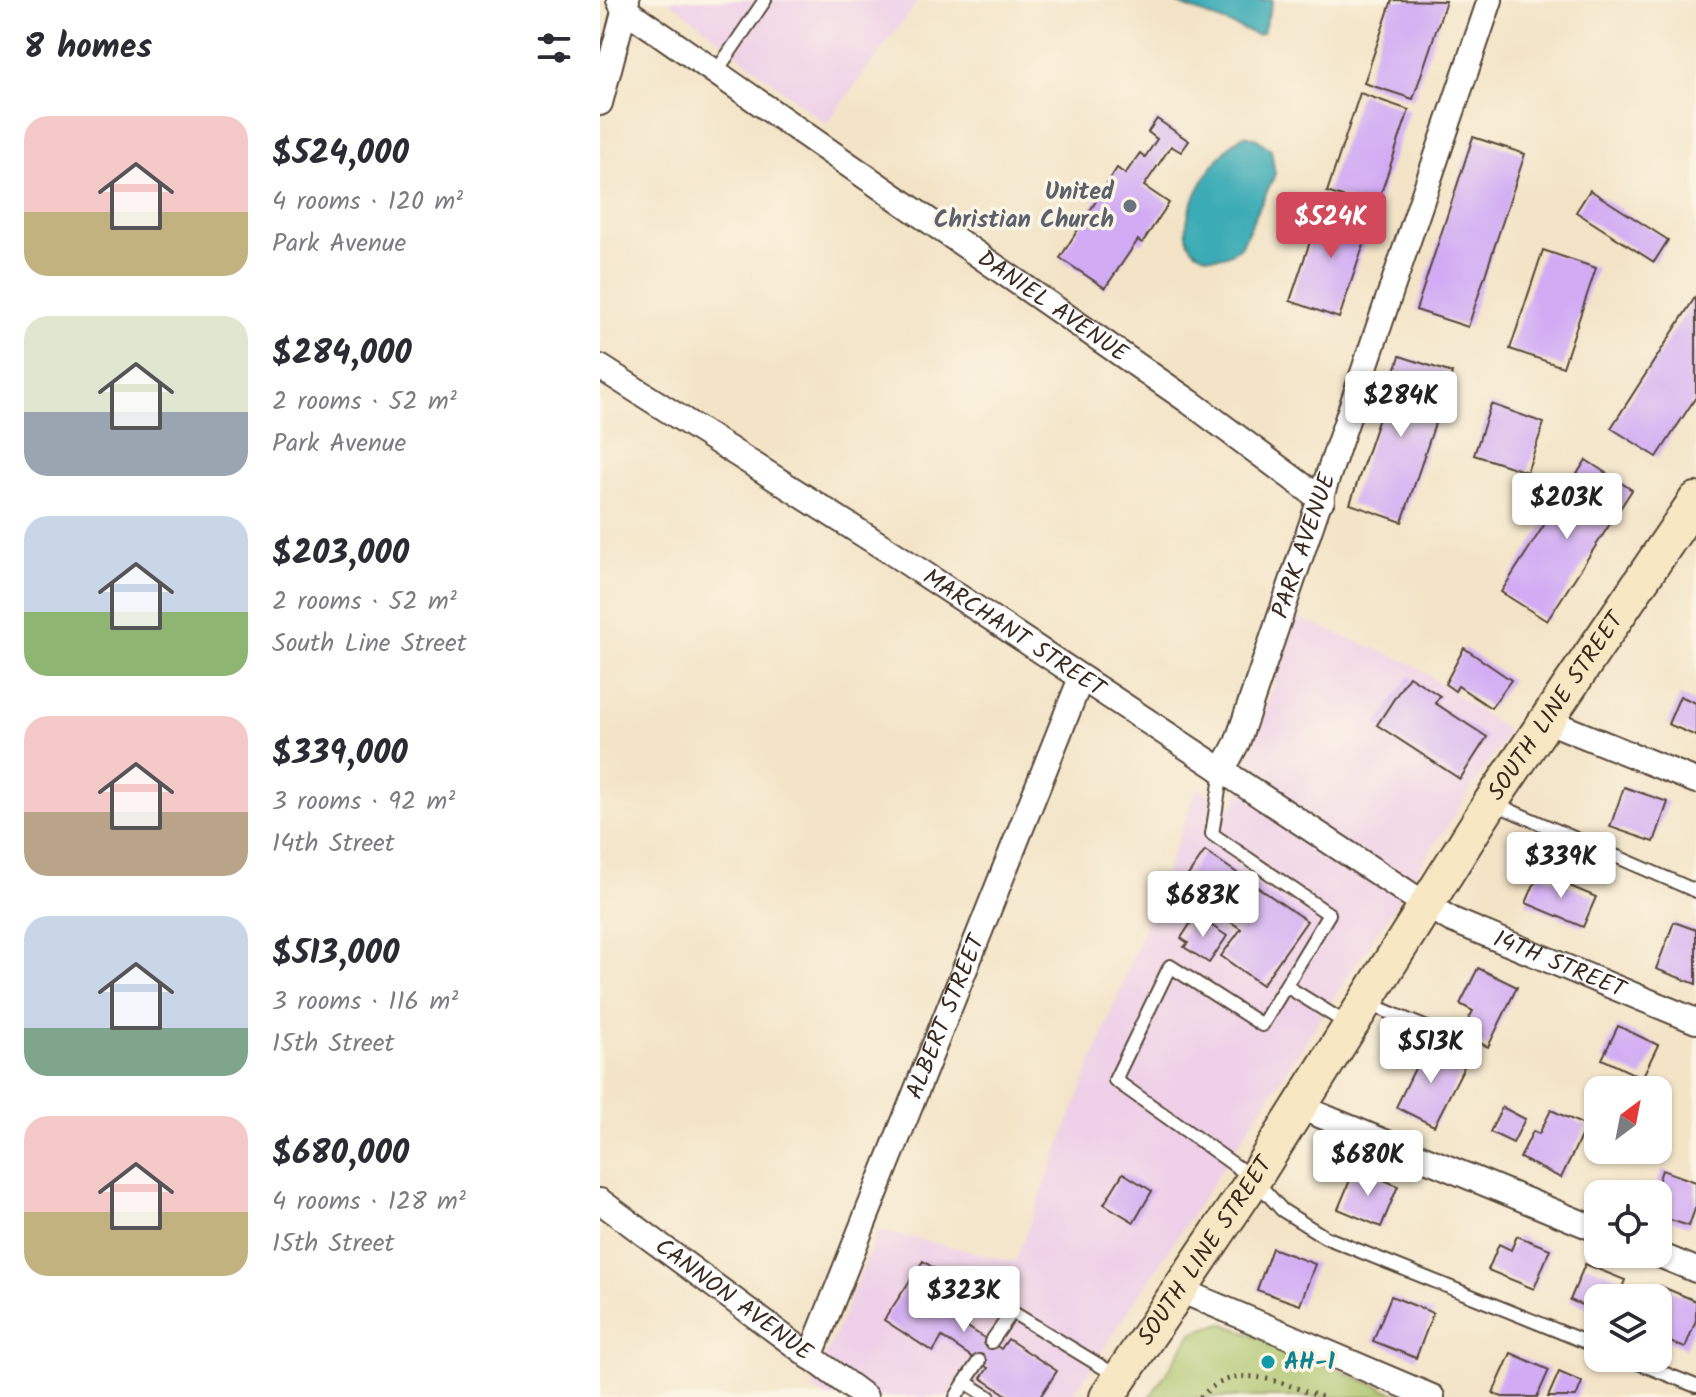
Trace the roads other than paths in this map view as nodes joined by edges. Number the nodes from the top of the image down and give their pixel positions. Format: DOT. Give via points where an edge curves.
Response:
graph roads {
  1 [pos="765,0"];
  2 [pos="1490,0"];
  3 [pos="623,3"];
  4 [pos="600,18"];
  5 [pos="716,72"];
  6 [pos="600,103"];
  7 [pos="600,367"];
  8 [pos="1322,500"];
  9 [pos="1695,503"];
  10 [pos="1081,678"];
  11 [pos="1548,721"];
  12 [pos="1222,771"];
  13 [pos="1696,781"];
  14 [pos="1491,802"];
  15 [pos="1696,891"];
  16 [pos="1426,905"];
  17 [pos="1286,986"];
  18 [pos="1359,1014"];
  19 [pos="1696,1021"];
  20 [pos="1456,1040"];
  21 [pos="1300,1107"];
  22 [pos="1254,1179"];
  23 [pos="600,1201"];
  24 [pos="1584,1224"];
  25 [pos="1672,1260"];
  26 [pos="1696,1270"];
  27 [pos="1180,1290"];
  28 [pos="1584,1341"];
  29 [pos="991,1342"];
  30 [pos="810,1357"];
  31 [pos="979,1361"];
  32 [pos="1661,1372"];
  33 [pos="965,1382"];
  34 [pos="1696,1386"];
  35 [pos="1113,1387"];
  36 [pos="865,1397"];
  37 [pos="956,1397"];
  38 [pos="989,1397"];
  39 [pos="1432,1397"];
  1 -- 5 [label="lane"];
  2 -- 8 [label="street, PARK AVENUE"];
  3 -- 4 [label="street"];
  3 -- 5 [label="street, DANIEL AVENUE"];
  3 -- 6 [label="street"];
  5 -- 8 [label="street, DANIEL AVENUE"];
  7 -- 10 [label="street, MARCHANT STREET"];
  8 -- 12 [label="street, PARK AVENUE" via="1237,743"];
  9 -- 11 [label="main road, SOUTH LINE STREET"];
  10 -- 12 [label="street, MARCHANT STREET"];
  10 -- 30 [label="street, ALBERT STREET"];
  11 -- 13 [label="street"];
  11 -- 14 [label="main road, SOUTH LINE STREET"];
  12 -- 16 [label="street, MARCHANT STREET"];
  12 -- 17 [label="lane" via="1212,834 1329,914"];
  14 -- 15 [label="lane"];
  14 -- 16 [label="main road, SOUTH LINE STREET"];
  16 -- 18 [label="main road, SOUTH LINE STREET"];
  16 -- 19 [label="street, 14TH STREET"];
  17 -- 18 [label="lane"];
  17 -- 22 [label="lane" via="1262,1025 1170,966 1115,1080"];
  18 -- 20 [label="lane"];
  18 -- 21 [label="main road, SOUTH LINE STREET"];
  21 -- 22 [label="main road, SOUTH LINE STREET"];
  21 -- 24 [label="street"];
  22 -- 27 [label="main road, SOUTH LINE STREET"];
  22 -- 28 [label="lane" via="1282,1210 1325,1237"];
  23 -- 30 [label="street, CANNON AVENUE"];
  25 -- 26 [label="street"];
  27 -- 35 [label="main road, SOUTH LINE STREET"];
  27 -- 39 [label="street"];
  29 -- 35 [label="lane" via="1012,1312"];
  30 -- 36 [label="street, CANNON AVENUE"];
  31 -- 33 [label="lane"];
  32 -- 34 [label="lane"];
  33 -- 37 [label="lane"];
  33 -- 38 [label="lane"];
}
